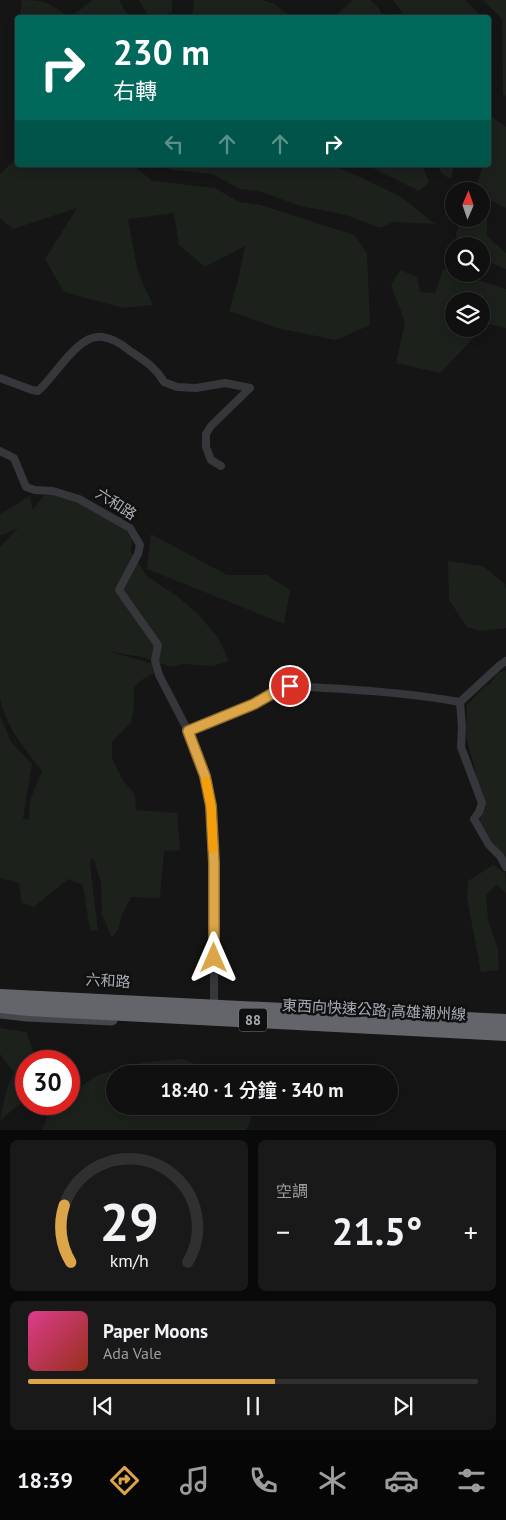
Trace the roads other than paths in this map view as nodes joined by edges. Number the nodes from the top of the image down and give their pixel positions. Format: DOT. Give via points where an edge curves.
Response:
graph roads {
  1 [pos="0,378"];
  2 [pos="0,451"];
  3 [pos="221,466"];
  4 [pos="506,661"];
  5 [pos="460,702"];
  6 [pos="188,731"];
  7 [pos="506,867"];
  8 [pos="0,990"];
  9 [pos="0,996"];
  10 [pos="214,1002"];
  11 [pos="0,1006"];
  12 [pos="0,1013"];
  13 [pos="506,1015"];
  14 [pos="506,1021"];
  15 [pos="214,1025"];
  16 [pos="506,1034"];
  17 [pos="506,1038"];
  1 -- 3 [label="street" via="38,391 81,344 102,337 125,347 157,370 164,382 178,387 225,384 250,388 206,434 211,460"];
  2 -- 6 [label="street, 六和路" via="14,458 26,487 79,499 130,528 140,545 119,590 158,645 155,661 159,675"];
  4 -- 5 [label="street"];
  5 -- 6 [label="street" via="369,690 290,686"];
  5 -- 7 [label="street" via="461,747 482,803 474,819"];
  6 -- 10 [label="street" via="205,776 211,806"];
  8 -- 10 [label="main road, 六和路"];
  9 -- 14 [label="highway, 東西向快速公路 高雄潮州線 / 88"];
  10 -- 13 [label="main road, 六和路"];
  10 -- 15 [label="street"];
  11 -- 16 [label="highway, 東西向快速公路 高雄潮州線 / 88"];
  12 -- 15 [label="main road"];
  15 -- 17 [label="main road"];
}
